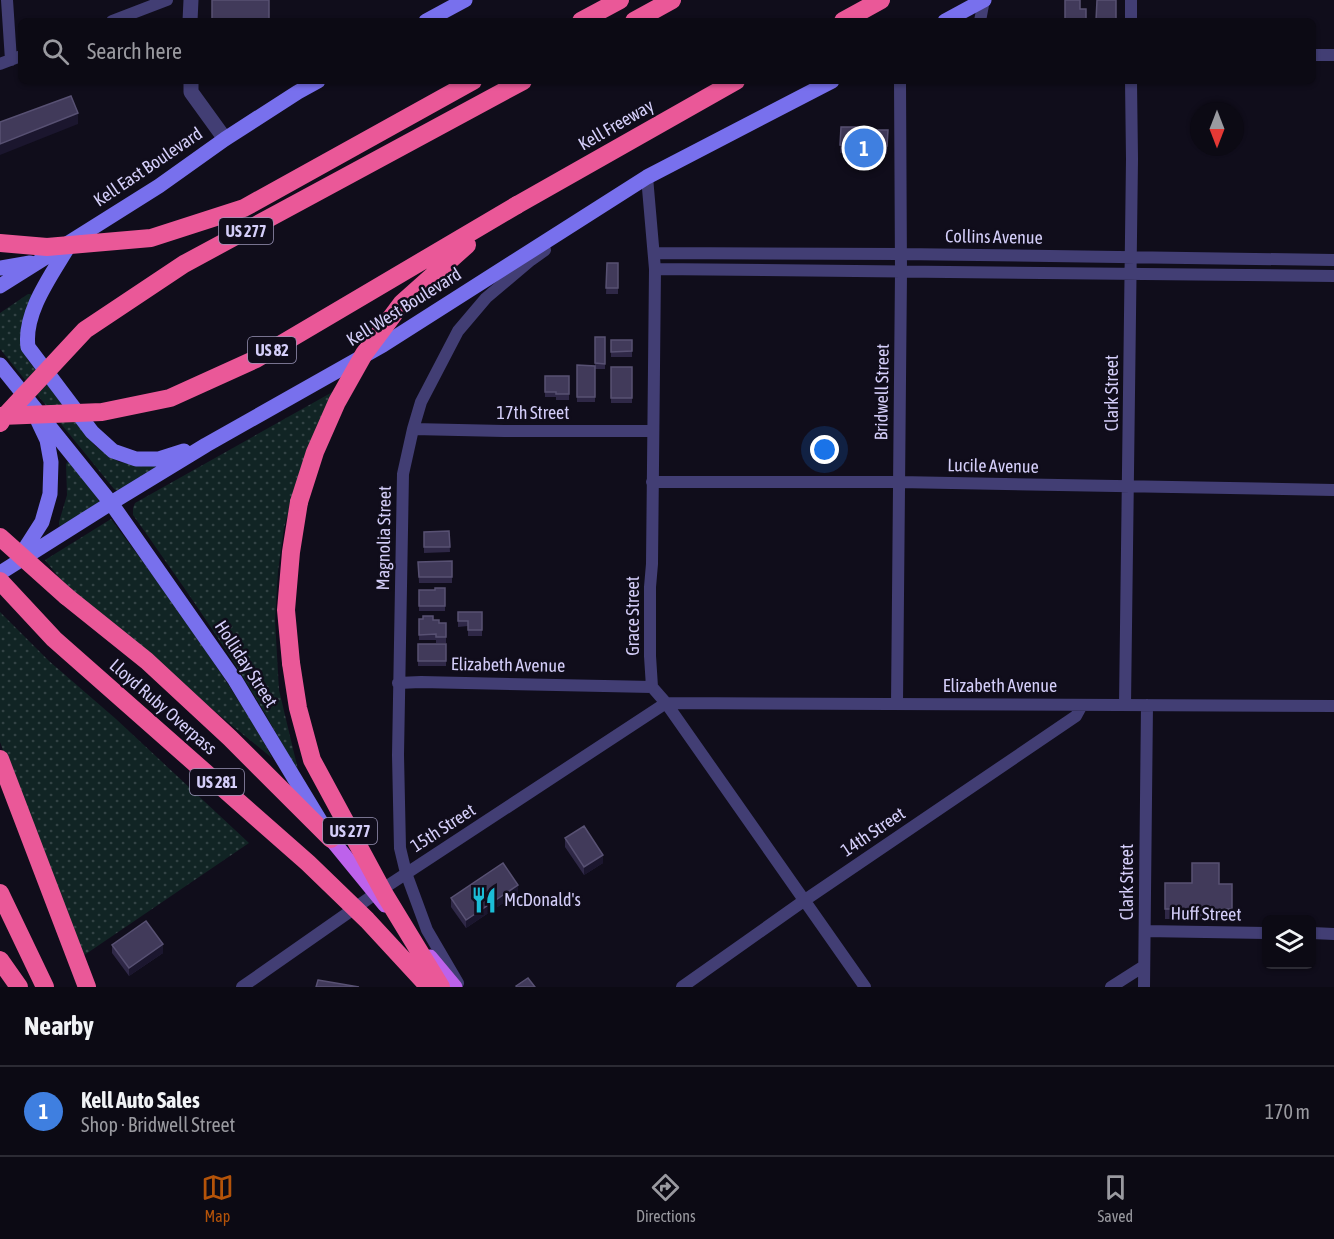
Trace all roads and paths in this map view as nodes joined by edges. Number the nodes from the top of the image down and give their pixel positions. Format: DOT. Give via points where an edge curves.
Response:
graph roads {
  1 [pos="7,0"];
  2 [pos="167,0"];
  3 [pos="191,0"];
  4 [pos="465,0"];
  5 [pos="620,0"];
  6 [pos="672,0"];
  7 [pos="881,0"];
  8 [pos="984,0"];
  9 [pos="1131,0"];
  10 [pos="120,18"];
  11 [pos="190,18"];
  12 [pos="432,18"];
  13 [pos="587,18"];
  14 [pos="639,18"];
  15 [pos="848,18"];
  16 [pos="951,18"];
  17 [pos="981,18"];
  18 [pos="1131,18"];
  19 [pos="1316,55"];
  20 [pos="1334,55"];
  21 [pos="10,60"];
  22 [pos="191,84"];
  23 [pos="313,84"];
  24 [pos="468,84"];
  25 [pos="517,84"];
  26 [pos="731,84"];
  27 [pos="826,84"];
  28 [pos="900,84"];
  29 [pos="1131,84"];
  30 [pos="225,138"];
  31 [pos="647,177"];
  32 [pos="517,206"];
  33 [pos="73,240"];
  34 [pos="0,243"];
  35 [pos="654,253"];
  36 [pos="901,254"];
  37 [pos="1130,257"];
  38 [pos="1334,260"];
  39 [pos="39,261"];
  40 [pos="0,268"];
  41 [pos="655,269"];
  42 [pos="901,272"];
  43 [pos="1130,274"];
  44 [pos="1334,276"];
  45 [pos="0,285"];
  46 [pos="0,365"];
  47 [pos="28,400"];
  48 [pos="0,416"];
  49 [pos="0,423"];
  50 [pos="413,429"];
  51 [pos="652,431"];
  52 [pos="206,445"];
  53 [pos="652,482"];
  54 [pos="899,482"];
  55 [pos="1129,486"];
  56 [pos="1334,490"];
  57 [pos="111,503"];
  58 [pos="0,537"];
  59 [pos="15,563"];
  60 [pos="0,573"];
  61 [pos="0,581"];
  62 [pos="398,683"];
  63 [pos="652,687"];
  64 [pos="666,703"];
  65 [pos="897,704"];
  66 [pos="1082,705"];
  67 [pos="1125,705"];
  68 [pos="1147,705"];
  69 [pos="1334,706"];
  70 [pos="0,759"];
  71 [pos="332,839"];
  72 [pos="406,873"];
  73 [pos="0,893"];
  74 [pos="375,894"];
  75 [pos="805,900"];
  76 [pos="1145,932"];
  77 [pos="1262,933"];
  78 [pos="1316,933"];
  79 [pos="1334,933"];
  80 [pos="0,960"];
  81 [pos="1144,966"];
  82 [pos="19,987"];
  83 [pos="45,987"];
  84 [pos="87,987"];
  85 [pos="242,987"];
  86 [pos="429,987"];
  87 [pos="441,987"];
  88 [pos="455,987"];
  89 [pos="461,987"];
  90 [pos="682,987"];
  91 [pos="865,987"];
  92 [pos="1111,987"];
  93 [pos="1144,987"];
  1 -- 21 [label="street"];
  2 -- 10 [label="street"];
  3 -- 11 [label="street"];
  4 -- 12 [label="main road"];
  5 -- 13 [label="highway"];
  6 -- 14 [label="highway"];
  7 -- 15 [label="highway"];
  8 -- 16 [label="main road"];
  8 -- 17 [label="street"];
  9 -- 18 [label="street"];
  19 -- 20 [label="street"];
  22 -- 30 [label="street" via="191,92"];
  23 -- 30 [label="main road, Kell East Boulevard"];
  24 -- 34 [label="highway, bridge" via="244,208 151,238 47,247"];
  25 -- 49 [label="highway, US 277, bridge" via="184,264 85,330"];
  26 -- 32 [label="highway, Kell Freeway / US 82"];
  27 -- 31 [label="main road, Kell West Boulevard"];
  28 -- 36 [label="street, Bridwell Street"];
  29 -- 37 [label="street, Clark Street"];
  30 -- 33 [label="main road, Kell East Boulevard" via="159,186"];
  31 -- 35 [label="street, Grace Street"];
  31 -- 50 [label="street, Magnolia Street" via="531,260 486,298 458,331 421,402"];
  31 -- 52 [label="main road, Kell West Boulevard" via="383,345"];
  32 -- 48 [label="highway, US 82, bridge" via="256,359 170,398 102,412"];
  32 -- 87 [label="highway, US 277, bridge" via="462,248 402,303 364,354 315,453 298,502 291,552 286,610 291,663 312,760 385,895"];
  33 -- 39 [label="main road, Kell East Boulevard"];
  33 -- 52 [label="main road" via="32,312 28,347 92,432 113,452 136,459 159,459"];
  35 -- 36 [label="street, Collins Avenue"];
  35 -- 41 [label="street, Grace Street"];
  36 -- 37 [label="street, Collins Avenue"];
  36 -- 42 [label="street, Bridwell Street"];
  37 -- 38 [label="street, Collins Avenue"];
  37 -- 43 [label="street, Clark Street"];
  39 -- 40 [label="main road"];
  39 -- 45 [label="main road, Kell East Boulevard"];
  41 -- 42 [label="street, Collins Avenue"];
  41 -- 51 [label="street, Grace Street"];
  42 -- 43 [label="street, Collins Avenue"];
  42 -- 54 [label="street, Bridwell Street"];
  43 -- 44 [label="street, Collins Avenue"];
  43 -- 55 [label="street, Clark Street"];
  46 -- 47 [label="main road, Holliday Street"];
  47 -- 57 [label="main road, Holliday Street"];
  47 -- 59 [label="main road" via="47,440 50,494 42,522"];
  50 -- 51 [label="street, 17th Street"];
  50 -- 62 [label="street, Magnolia Street" via="403,474"];
  51 -- 53 [label="street, Grace Street"];
  52 -- 57 [label="main road, Kell West Boulevard"];
  53 -- 54 [label="street, Lucile Avenue"];
  53 -- 63 [label="street, Grace Street"];
  54 -- 55 [label="street, Lucile Avenue"];
  54 -- 65 [label="street, Bridwell Street"];
  55 -- 56 [label="street, Lucile Avenue"];
  55 -- 67 [label="street, Clark Street"];
  57 -- 59 [label="main road, Kell West Boulevard"];
  57 -- 71 [label="main road, Holliday Street" via="235,680"];
  58 -- 71 [label="highway, bridge" via="147,661"];
  59 -- 60 [label="main road, Kell West Boulevard"];
  61 -- 86 [label="highway, Lloyd Ruby Overpass / US 281, bridge" via="54,639 308,863"];
  62 -- 63 [label="street, Elizabeth Avenue"];
  62 -- 72 [label="street, Magnolia Street" via="400,848"];
  63 -- 64 [label="street"];
  64 -- 65 [label="street, Elizabeth Avenue"];
  64 -- 72 [label="street, 15th Street"];
  64 -- 75 [label="street"];
  65 -- 66 [label="street, Elizabeth Avenue"];
  66 -- 67 [label="street, Elizabeth Avenue"];
  66 -- 75 [label="street, 14th Street" via="1077,716"];
  67 -- 68 [label="street, Elizabeth Avenue"];
  68 -- 69 [label="street, Elizabeth Avenue"];
  68 -- 76 [label="street, Clark Street"];
  70 -- 84 [label="highway"];
  71 -- 74 [label="main road, Holliday Street"];
  72 -- 74 [label="street, 15th Street"];
  72 -- 89 [label="street, Magnolia Street" via="427,930"];
  73 -- 83 [label="highway"];
  74 -- 85 [label="street, 15th Street"];
  74 -- 88 [label="main road, Holliday Street"];
  75 -- 90 [label="street, 14th Street"];
  75 -- 91 [label="street"];
  76 -- 77 [label="street, Huff Street"];
  76 -- 81 [label="street, Clark Street"];
  78 -- 79 [label="street"];
  80 -- 82 [label="highway"];
  81 -- 92 [label="street"];
  81 -- 93 [label="street, Clark Street"];
}
